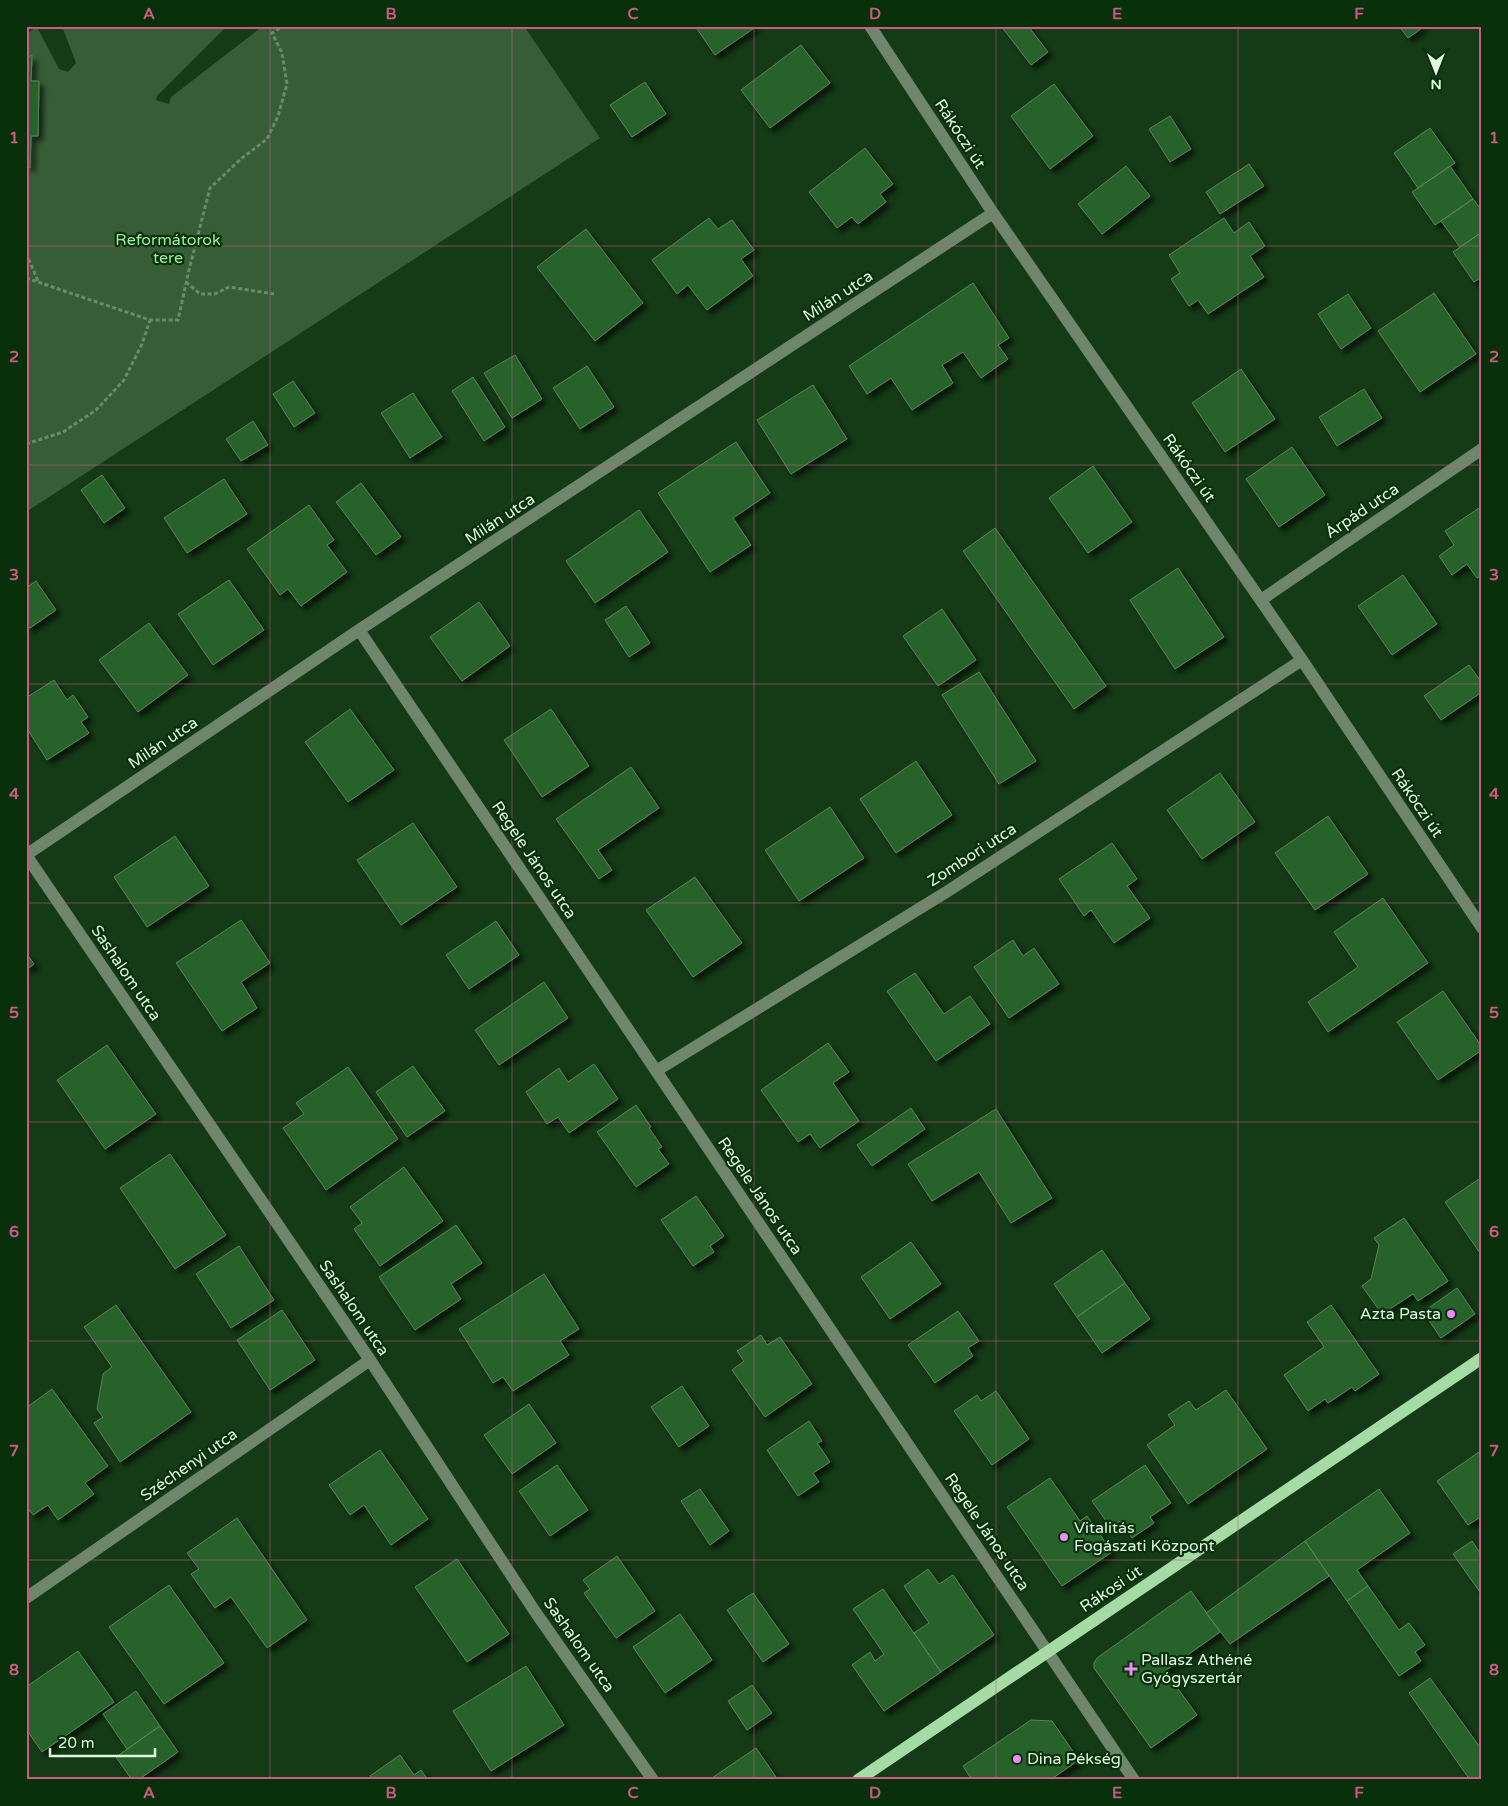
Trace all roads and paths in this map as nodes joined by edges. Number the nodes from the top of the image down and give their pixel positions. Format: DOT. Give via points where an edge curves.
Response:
graph roads {
  1 [pos="284,26"];
  2 [pos="870,26"];
  3 [pos="993,213"];
  4 [pos="26,253"];
  5 [pos="26,278"];
  6 [pos="38,282"];
  7 [pos="186,282"];
  8 [pos="274,294"];
  9 [pos="150,320"];
  10 [pos="26,444"];
  11 [pos="1482,449"];
  12 [pos="1261,600"];
  13 [pos="360,630"];
  14 [pos="1302,660"];
  15 [pos="26,855"];
  16 [pos="1482,928"];
  17 [pos="656,1071"];
  18 [pos="1482,1358"];
  19 [pos="370,1360"];
  20 [pos="26,1598"];
  21 [pos="1048,1651"];
  22 [pos="653,1780"];
  23 [pos="858,1780"];
  24 [pos="1134,1780"];
  1 -- 7 [label="path" via="272,34 282,53 286,84 278,116 267,139 210,188"];
  2 -- 3 [label="street, Rákóczi út"];
  3 -- 12 [label="street, Rákóczi út"];
  3 -- 13 [label="street, Milán utca"];
  4 -- 6 [label="path"];
  5 -- 6 [label="path"];
  6 -- 9 [label="path"];
  7 -- 8 [label="path" via="200,294 215,294 229,287"];
  7 -- 9 [label="path" via="178,320"];
  9 -- 10 [label="path" via="124,380 96,410 63,432"];
  11 -- 12 [label="street, Árpád utca"];
  12 -- 14 [label="street, Rákóczi út"];
  13 -- 15 [label="street, Milán utca"];
  13 -- 17 [label="street, Regele János utca"];
  14 -- 16 [label="street, Rákóczi út"];
  14 -- 17 [label="street, Zombori utca" via="948,891"];
  15 -- 19 [label="street, Sashalom utca"];
  17 -- 21 [label="street, Regele János utca"];
  18 -- 21 [label="main road, Rákosi út"];
  19 -- 20 [label="street, Széchenyi utca"];
  19 -- 22 [label="street, Sashalom utca" via="536,1613"];
  21 -- 23 [label="main road, Rákosi út"];
  21 -- 24 [label="street, Regele János utca"];
}
